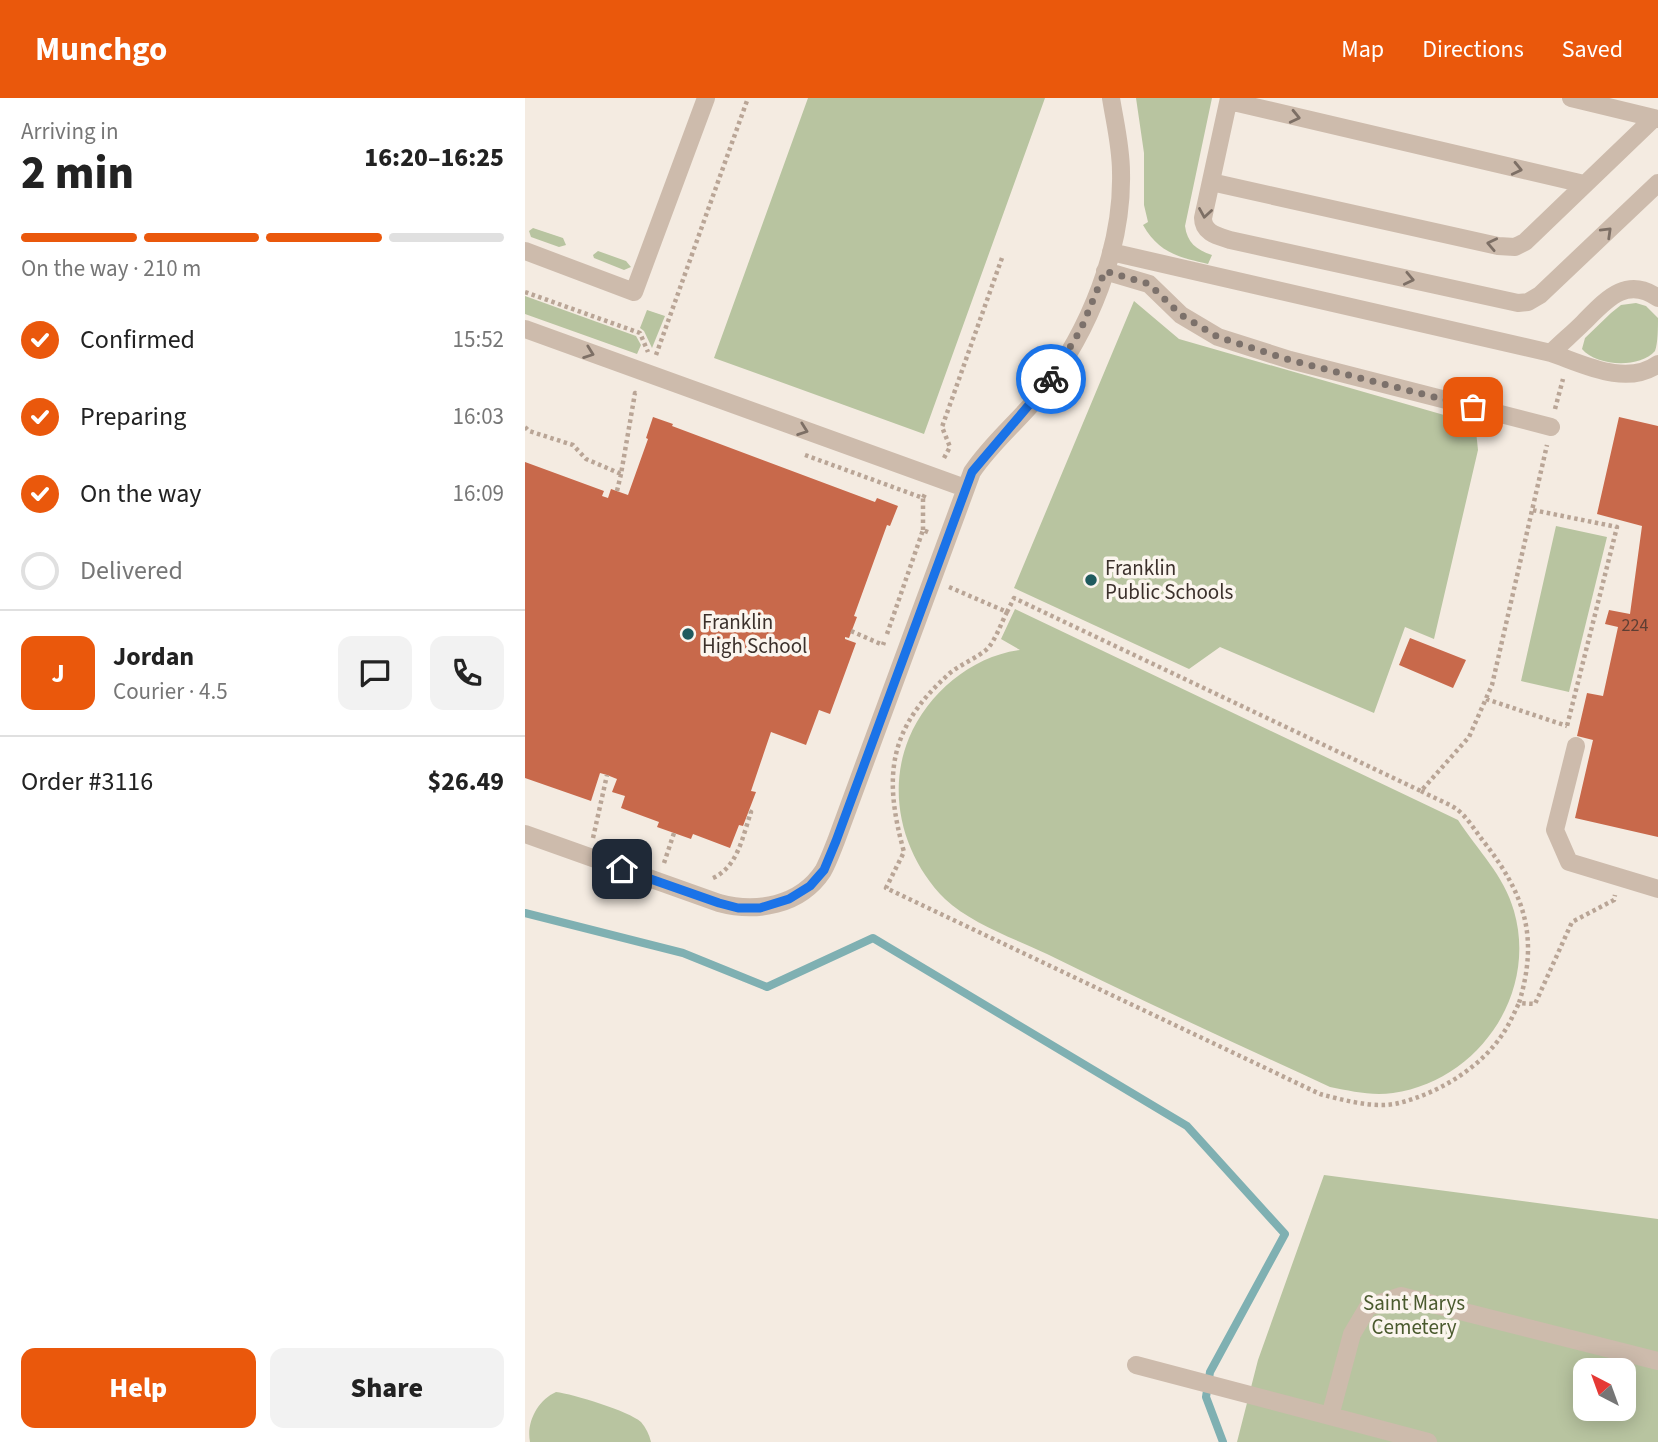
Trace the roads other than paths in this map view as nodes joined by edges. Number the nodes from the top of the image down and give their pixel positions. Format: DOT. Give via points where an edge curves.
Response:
graph roads {
  1 [pos="706,98"];
  2 [pos="1111,98"];
  3 [pos="1571,98"];
  4 [pos="1229,100"];
  5 [pos="1656,118"];
  6 [pos="1211,182"];
  7 [pos="1658,183"];
  8 [pos="1584,184"];
  9 [pos="525,251"];
  10 [pos="1111,252"];
  11 [pos="1105,271"];
  12 [pos="1658,298"];
  13 [pos="525,330"];
  14 [pos="1551,353"];
  15 [pos="1658,364"];
  16 [pos="1551,427"];
  17 [pos="965,488"];
  18 [pos="1576,746"];
  19 [pos="525,834"];
  20 [pos="1658,889"];
  21 [pos="1658,1360"];
  22 [pos="1136,1365"];
  23 [pos="1330,1416"];
  24 [pos="1428,1442"];
  1 -- 9 [label="lane" via="634,292"];
  2 -- 10 [label="lane" via="1121,172"];
  3 -- 5 [label="lane"];
  4 -- 6 [label="lane"];
  4 -- 8 [label="lane, one-way"];
  5 -- 8 [label="lane"];
  6 -- 7 [label="lane, one-way" via="1203,224 1224,238 1518,303 1540,295"];
  8 -- 6 [label="lane, one-way" via="1525,242 1512,248"];
  10 -- 11 [label="lane"];
  10 -- 14 [label="lane"];
  11 -- 16 [label="lane" via="1149,284 1181,315 1218,337"];
  11 -- 17 [label="lane" via="1057,372 985,455"];
  12 -- 14 [label="lane" via="1643,289 1613,295"];
  13 -- 17 [label="lane, one-way"];
  14 -- 15 [label="lane" via="1616,373 1640,373"];
  17 -- 19 [label="lane" via="832,850 824,870 805,890 769,906 733,907"];
  18 -- 20 [label="lane" via="1555,830 1569,862"];
  21 -- 23 [label="lane" via="1401,1296 1368,1307 1352,1334"];
  22 -- 23 [label="lane"];
  23 -- 24 [label="lane"];
}
